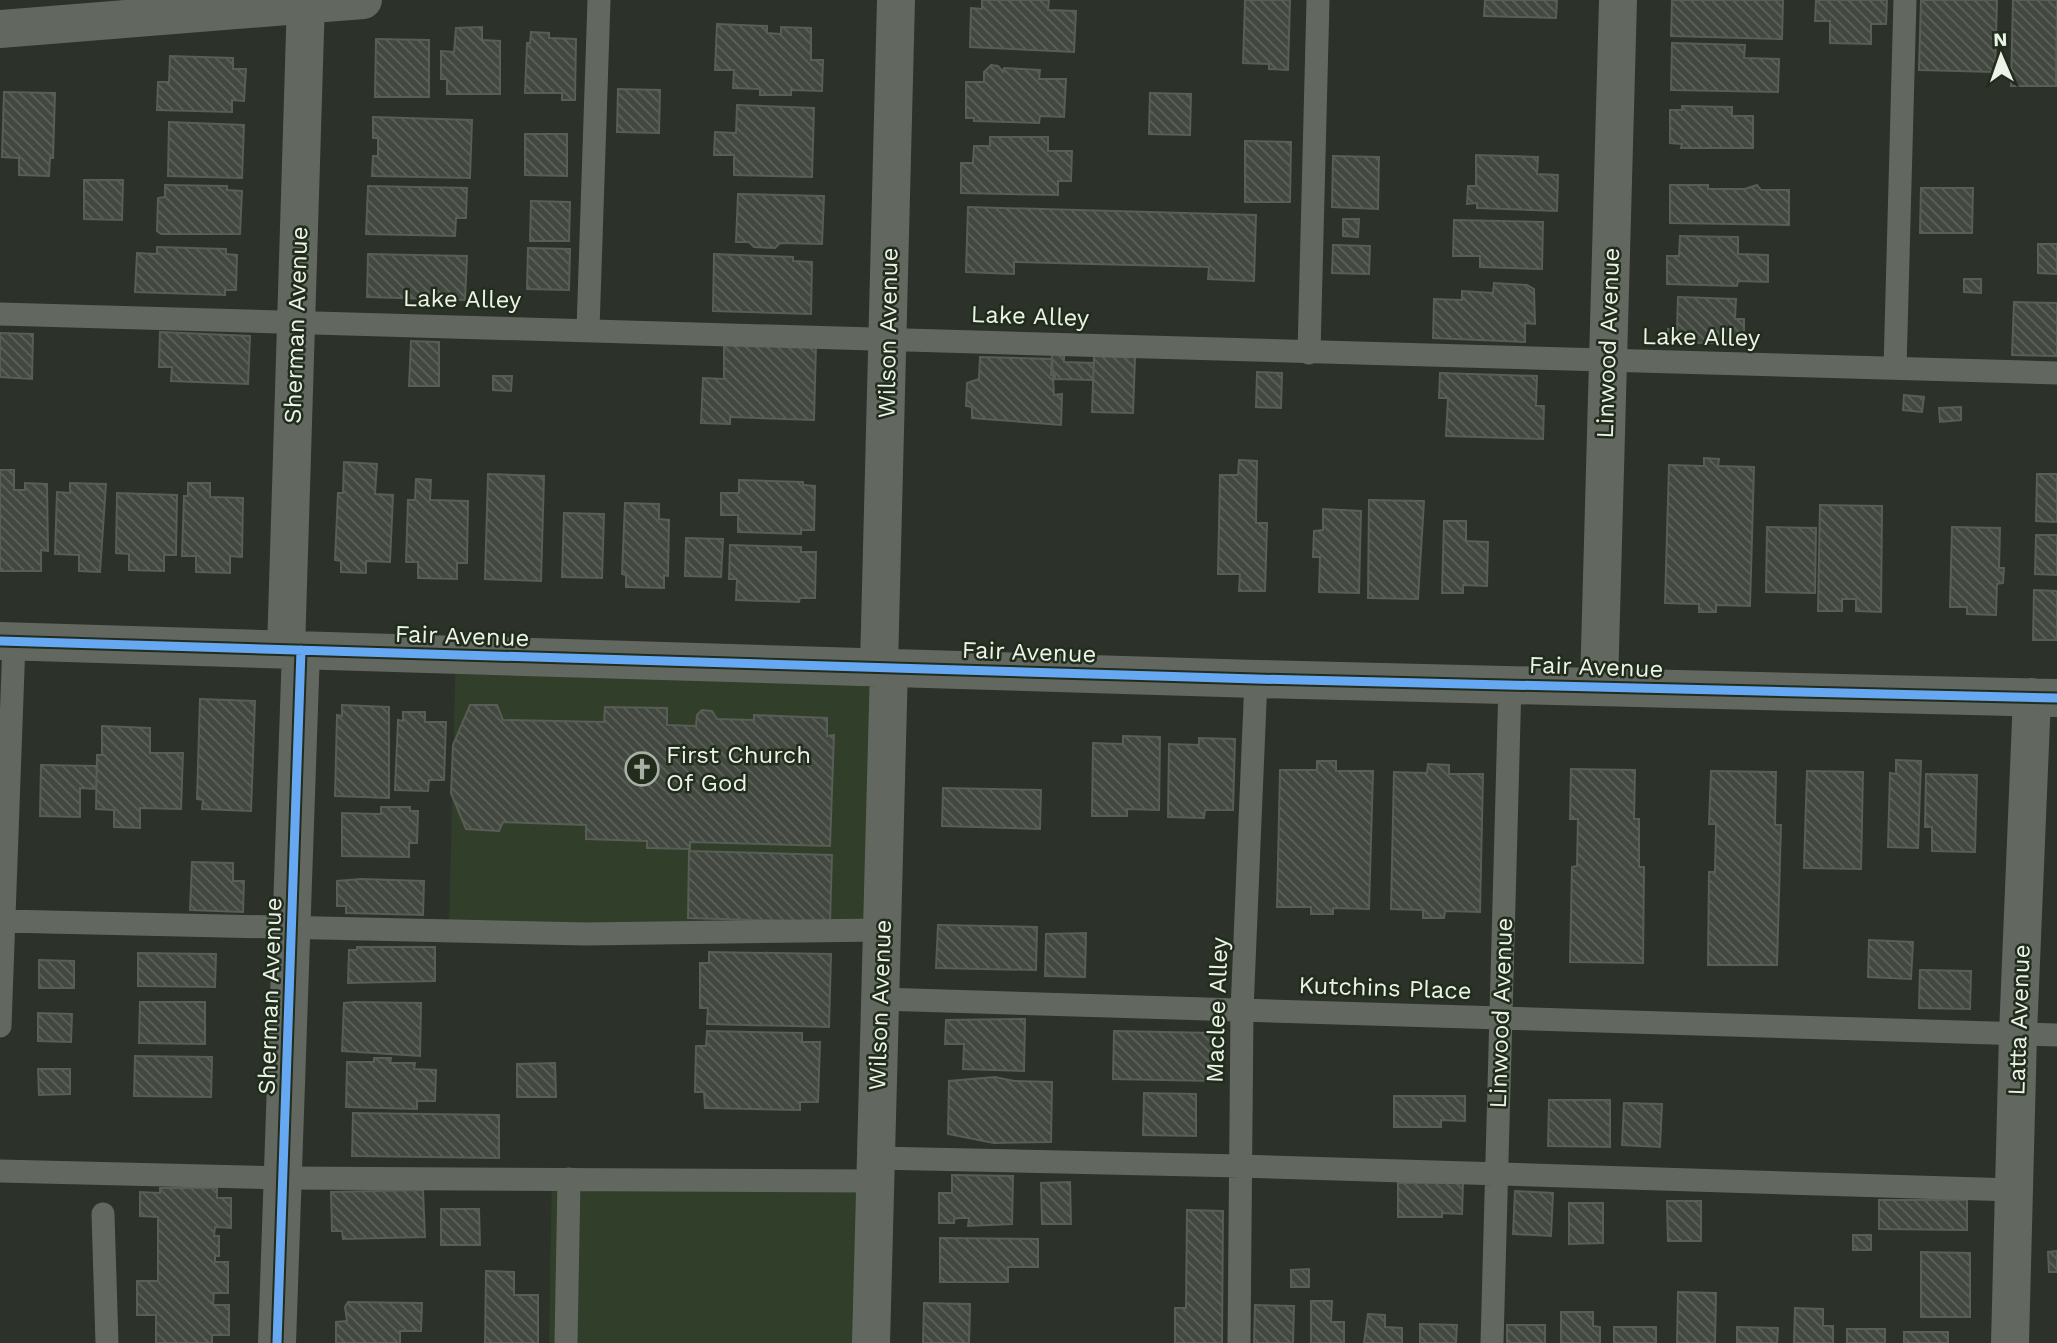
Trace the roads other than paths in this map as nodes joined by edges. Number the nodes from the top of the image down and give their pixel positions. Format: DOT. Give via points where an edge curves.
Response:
graph roads {
  1 [pos="363,0"];
  2 [pos="599,0"];
  3 [pos="896,0"];
  4 [pos="1318,0"];
  5 [pos="1618,0"];
  6 [pos="1905,0"];
  7 [pos="305,3"];
  8 [pos="0,29"];
  9 [pos="0,314"];
  10 [pos="296,321"];
  11 [pos="587,329"];
  12 [pos="888,337"];
  13 [pos="1309,353"];
  14 [pos="1608,362"];
  15 [pos="1895,368"];
  16 [pos="2057,373"];
  17 [pos="7,641"];
  18 [pos="293,650"];
  19 [pos="884,666"];
  20 [pos="1256,679"];
  21 [pos="1510,683"];
  22 [pos="1599,686"];
  23 [pos="2044,698"];
  24 [pos="4,921"];
  25 [pos="292,926"];
  26 [pos="882,930"];
  27 [pos="880,999"];
  28 [pos="1242,1010"];
  29 [pos="1501,1017"];
  30 [pos="0,1026"];
  31 [pos="2018,1034"];
  32 [pos="2057,1035"];
  33 [pos="1240,1166"];
  34 [pos="876,1170"];
  35 [pos="0,1171"];
  36 [pos="1497,1174"];
  37 [pos="283,1178"];
  38 [pos="569,1179"];
  39 [pos="2014,1190"];
  40 [pos="103,1214"];
  41 [pos="107,1343"];
  42 [pos="277,1343"];
  43 [pos="566,1343"];
  44 [pos="872,1343"];
  45 [pos="1239,1343"];
  46 [pos="1492,1343"];
  47 [pos="2010,1343"];
  1 -- 7 [label="street"];
  2 -- 11 [label="lane"];
  3 -- 12 [label="street, Wilson Avenue"];
  4 -- 13 [label="lane"];
  5 -- 14 [label="street, Linwood Avenue"];
  6 -- 15 [label="lane"];
  7 -- 8 [label="street"];
  7 -- 10 [label="street, Sherman Avenue"];
  9 -- 10 [label="lane, Lake Alley"];
  10 -- 11 [label="lane, Lake Alley"];
  10 -- 18 [label="street, Sherman Avenue"];
  11 -- 12 [label="lane, Lake Alley"];
  12 -- 13 [label="lane, Lake Alley"];
  12 -- 19 [label="street, Wilson Avenue"];
  13 -- 14 [label="lane, Lake Alley"];
  14 -- 15 [label="lane, Lake Alley"];
  14 -- 22 [label="street, Linwood Avenue"];
  15 -- 16 [label="lane, Lake Alley"];
  17 -- 18 [label="street, Fair Avenue"];
  17 -- 24 [label="lane"];
  18 -- 19 [label="street, Fair Avenue"];
  18 -- 25 [label="street, Sherman Avenue"];
  19 -- 20 [label="street, Fair Avenue"];
  19 -- 26 [label="street, Wilson Avenue"];
  20 -- 21 [label="street, Fair Avenue"];
  20 -- 28 [label="lane, Maclee Alley"];
  21 -- 22 [label="street, Fair Avenue"];
  21 -- 29 [label="lane, Linwood Avenue"];
  22 -- 23 [label="street, Fair Avenue"];
  23 -- 31 [label="street, Latta Avenue"];
  24 -- 25 [label="lane"];
  24 -- 30 [label="lane"];
  25 -- 26 [label="lane" via="586,934"];
  25 -- 37 [label="street, Sherman Avenue"];
  26 -- 27 [label="street, Wilson Avenue"];
  27 -- 28 [label="lane, Kutchins Place"];
  27 -- 34 [label="street, Wilson Avenue"];
  28 -- 29 [label="lane, Kutchins Place"];
  28 -- 33 [label="lane, Maclee Alley"];
  29 -- 31 [label="lane, Kutchins Place"];
  29 -- 36 [label="lane, Linwood Avenue"];
  31 -- 32 [label="lane, Kutchins Place"];
  31 -- 39 [label="street, Latta Avenue"];
  33 -- 34 [label="lane"];
  33 -- 36 [label="lane"];
  33 -- 45 [label="lane, Maclee Alley"];
  34 -- 38 [label="lane"];
  34 -- 44 [label="street, Wilson Avenue"];
  35 -- 37 [label="lane"];
  36 -- 39 [label="lane"];
  36 -- 46 [label="lane, Linwood Avenue"];
  37 -- 38 [label="lane"];
  37 -- 42 [label="street, Sherman Avenue"];
  38 -- 43 [label="lane"];
  39 -- 47 [label="street, Latta Avenue"];
  40 -- 41 [label="lane"];
}
